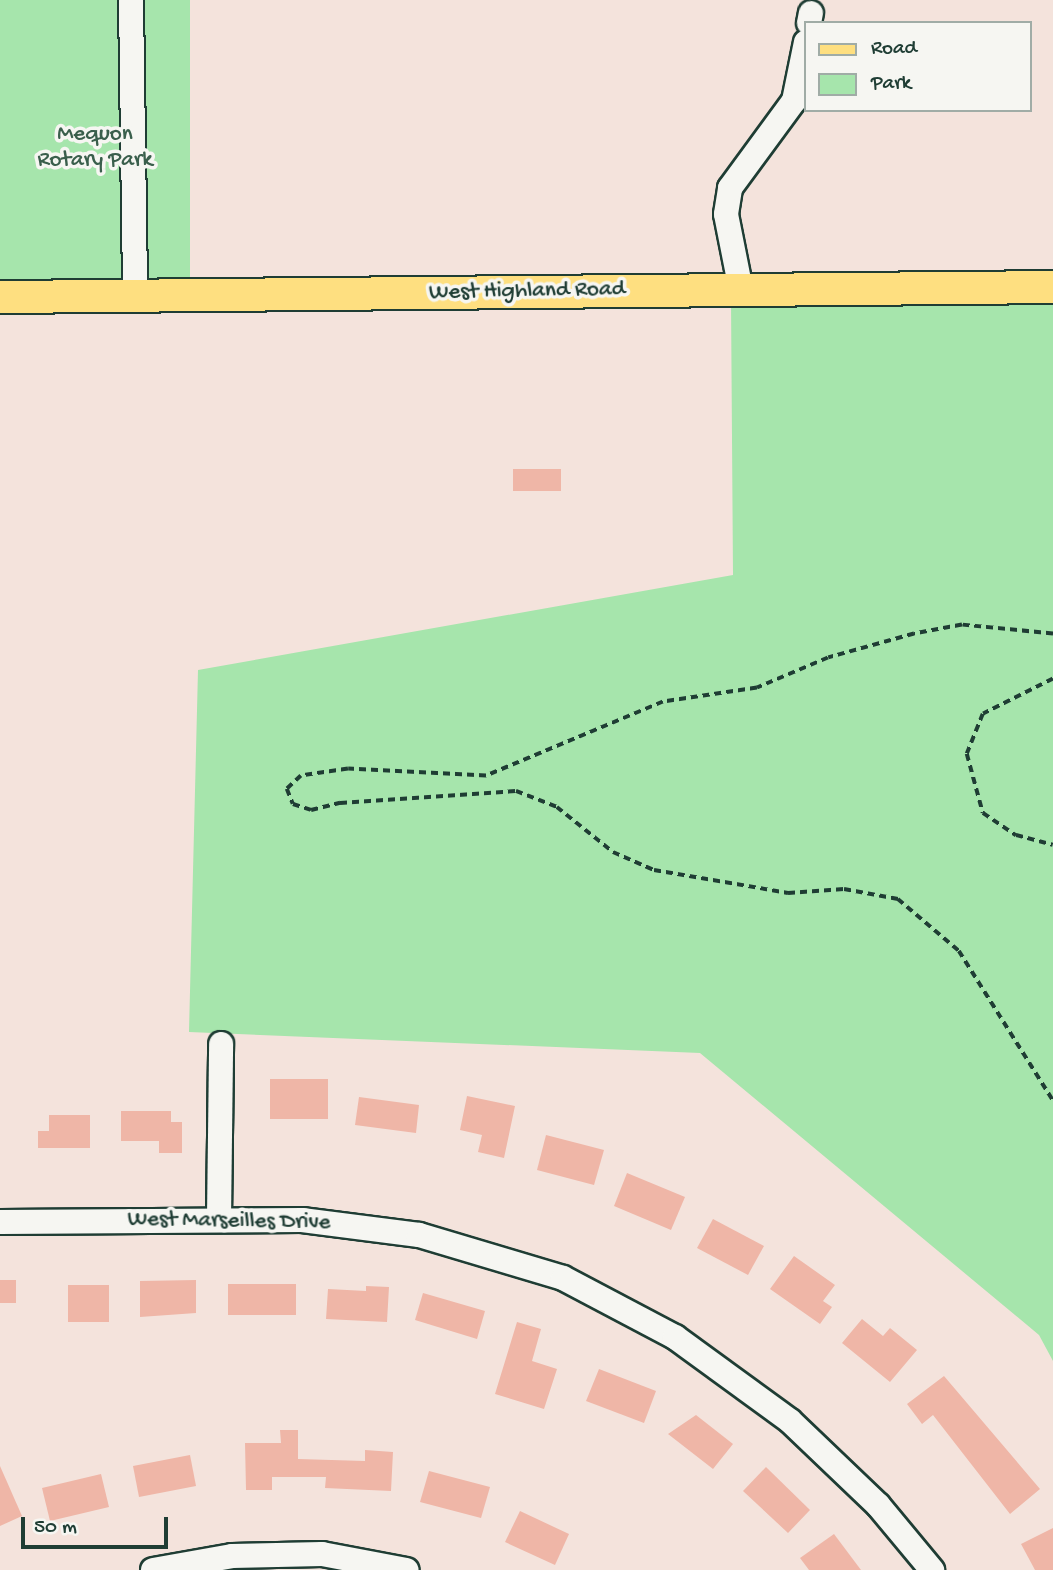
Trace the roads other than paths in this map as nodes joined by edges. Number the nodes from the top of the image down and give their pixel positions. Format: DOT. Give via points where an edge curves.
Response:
graph roads {
  1 [pos="131,0"];
  2 [pos="804,52"];
  3 [pos="1053,287"];
  4 [pos="741,290"];
  5 [pos="135,296"];
  6 [pos="0,297"];
  7 [pos="221,1044"];
  8 [pos="219,1217"];
  9 [pos="0,1222"];
  10 [pos="153,1570"];
  11 [pos="407,1570"];
  12 [pos="932,1570"];
  1 -- 5 [label="street"];
  2 -- 4 [label="street" via="794,101 730,188 726,214"];
  3 -- 4 [label="main road, West Highland Road"];
  4 -- 5 [label="main road, West Highland Road"];
  5 -- 6 [label="main road, West Highland Road"];
  7 -- 8 [label="street"];
  8 -- 9 [label="street, West Marseilles Drive"];
  8 -- 12 [label="street, West Marseilles Drive" via="419,1235 564,1278 675,1337 790,1421 878,1505"];
  10 -- 11 [label="street" via="232,1556 322,1553"];
}
